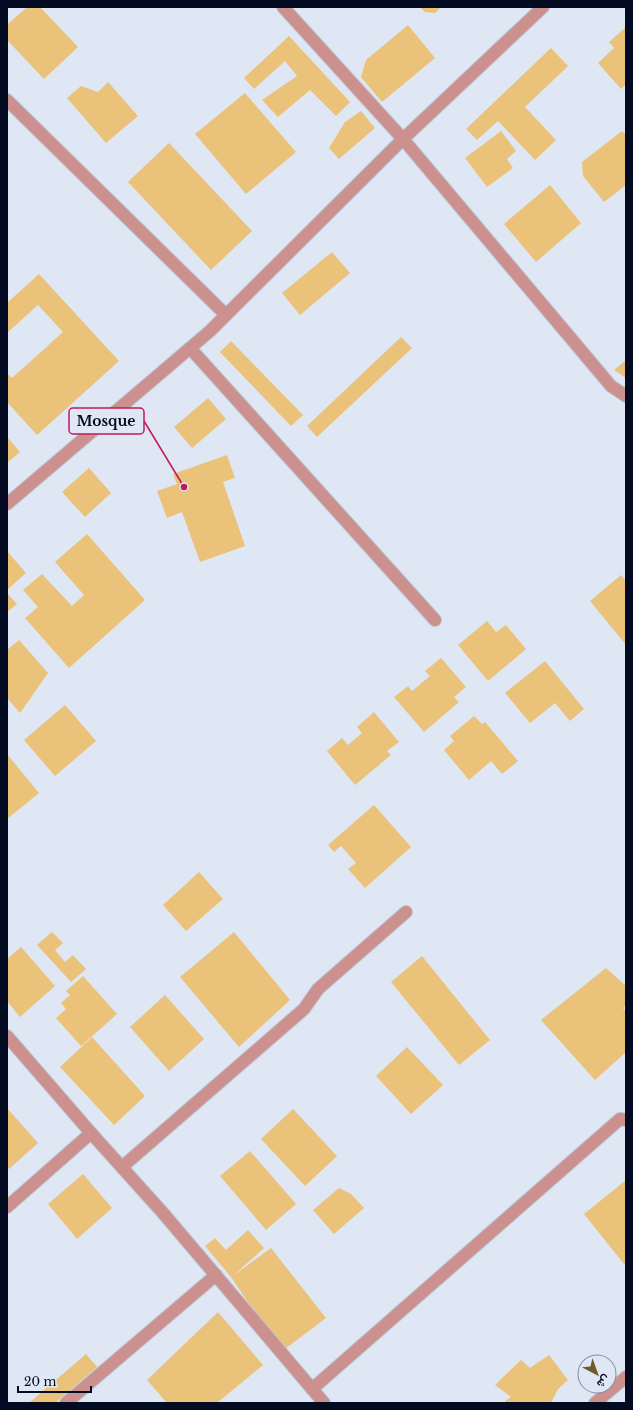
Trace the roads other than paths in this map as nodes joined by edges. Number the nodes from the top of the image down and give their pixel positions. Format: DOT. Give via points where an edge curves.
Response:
graph roads {
  1 [pos="283,7"];
  2 [pos="543,7"];
  3 [pos="7,100"];
  4 [pos="403,139"];
  5 [pos="226,316"];
  6 [pos="190,348"];
  7 [pos="626,396"];
  8 [pos="7,504"];
  9 [pos="435,620"];
  10 [pos="406,912"];
  11 [pos="7,1036"];
  12 [pos="626,1120"];
  13 [pos="91,1133"];
  14 [pos="122,1167"];
  15 [pos="7,1207"];
  16 [pos="216,1275"];
  17 [pos="626,1377"];
  18 [pos="312,1389"];
  19 [pos="66,1403"];
  20 [pos="324,1403"];
  21 [pos="595,1403"];
  1 -- 4 [label="street"];
  2 -- 4 [label="street"];
  3 -- 5 [label="street"];
  4 -- 5 [label="street"];
  4 -- 7 [label="street" via="611,386"];
  5 -- 6 [label="street"];
  6 -- 8 [label="street"];
  6 -- 9 [label="street"];
  10 -- 14 [label="street" via="318,989 304,1009"];
  11 -- 13 [label="street"];
  12 -- 18 [label="street" via="620,1119"];
  13 -- 14 [label="street"];
  13 -- 15 [label="street"];
  14 -- 16 [label="street"];
  16 -- 18 [label="street"];
  16 -- 19 [label="street"];
  17 -- 21 [label="street"];
  18 -- 20 [label="street"];
}
